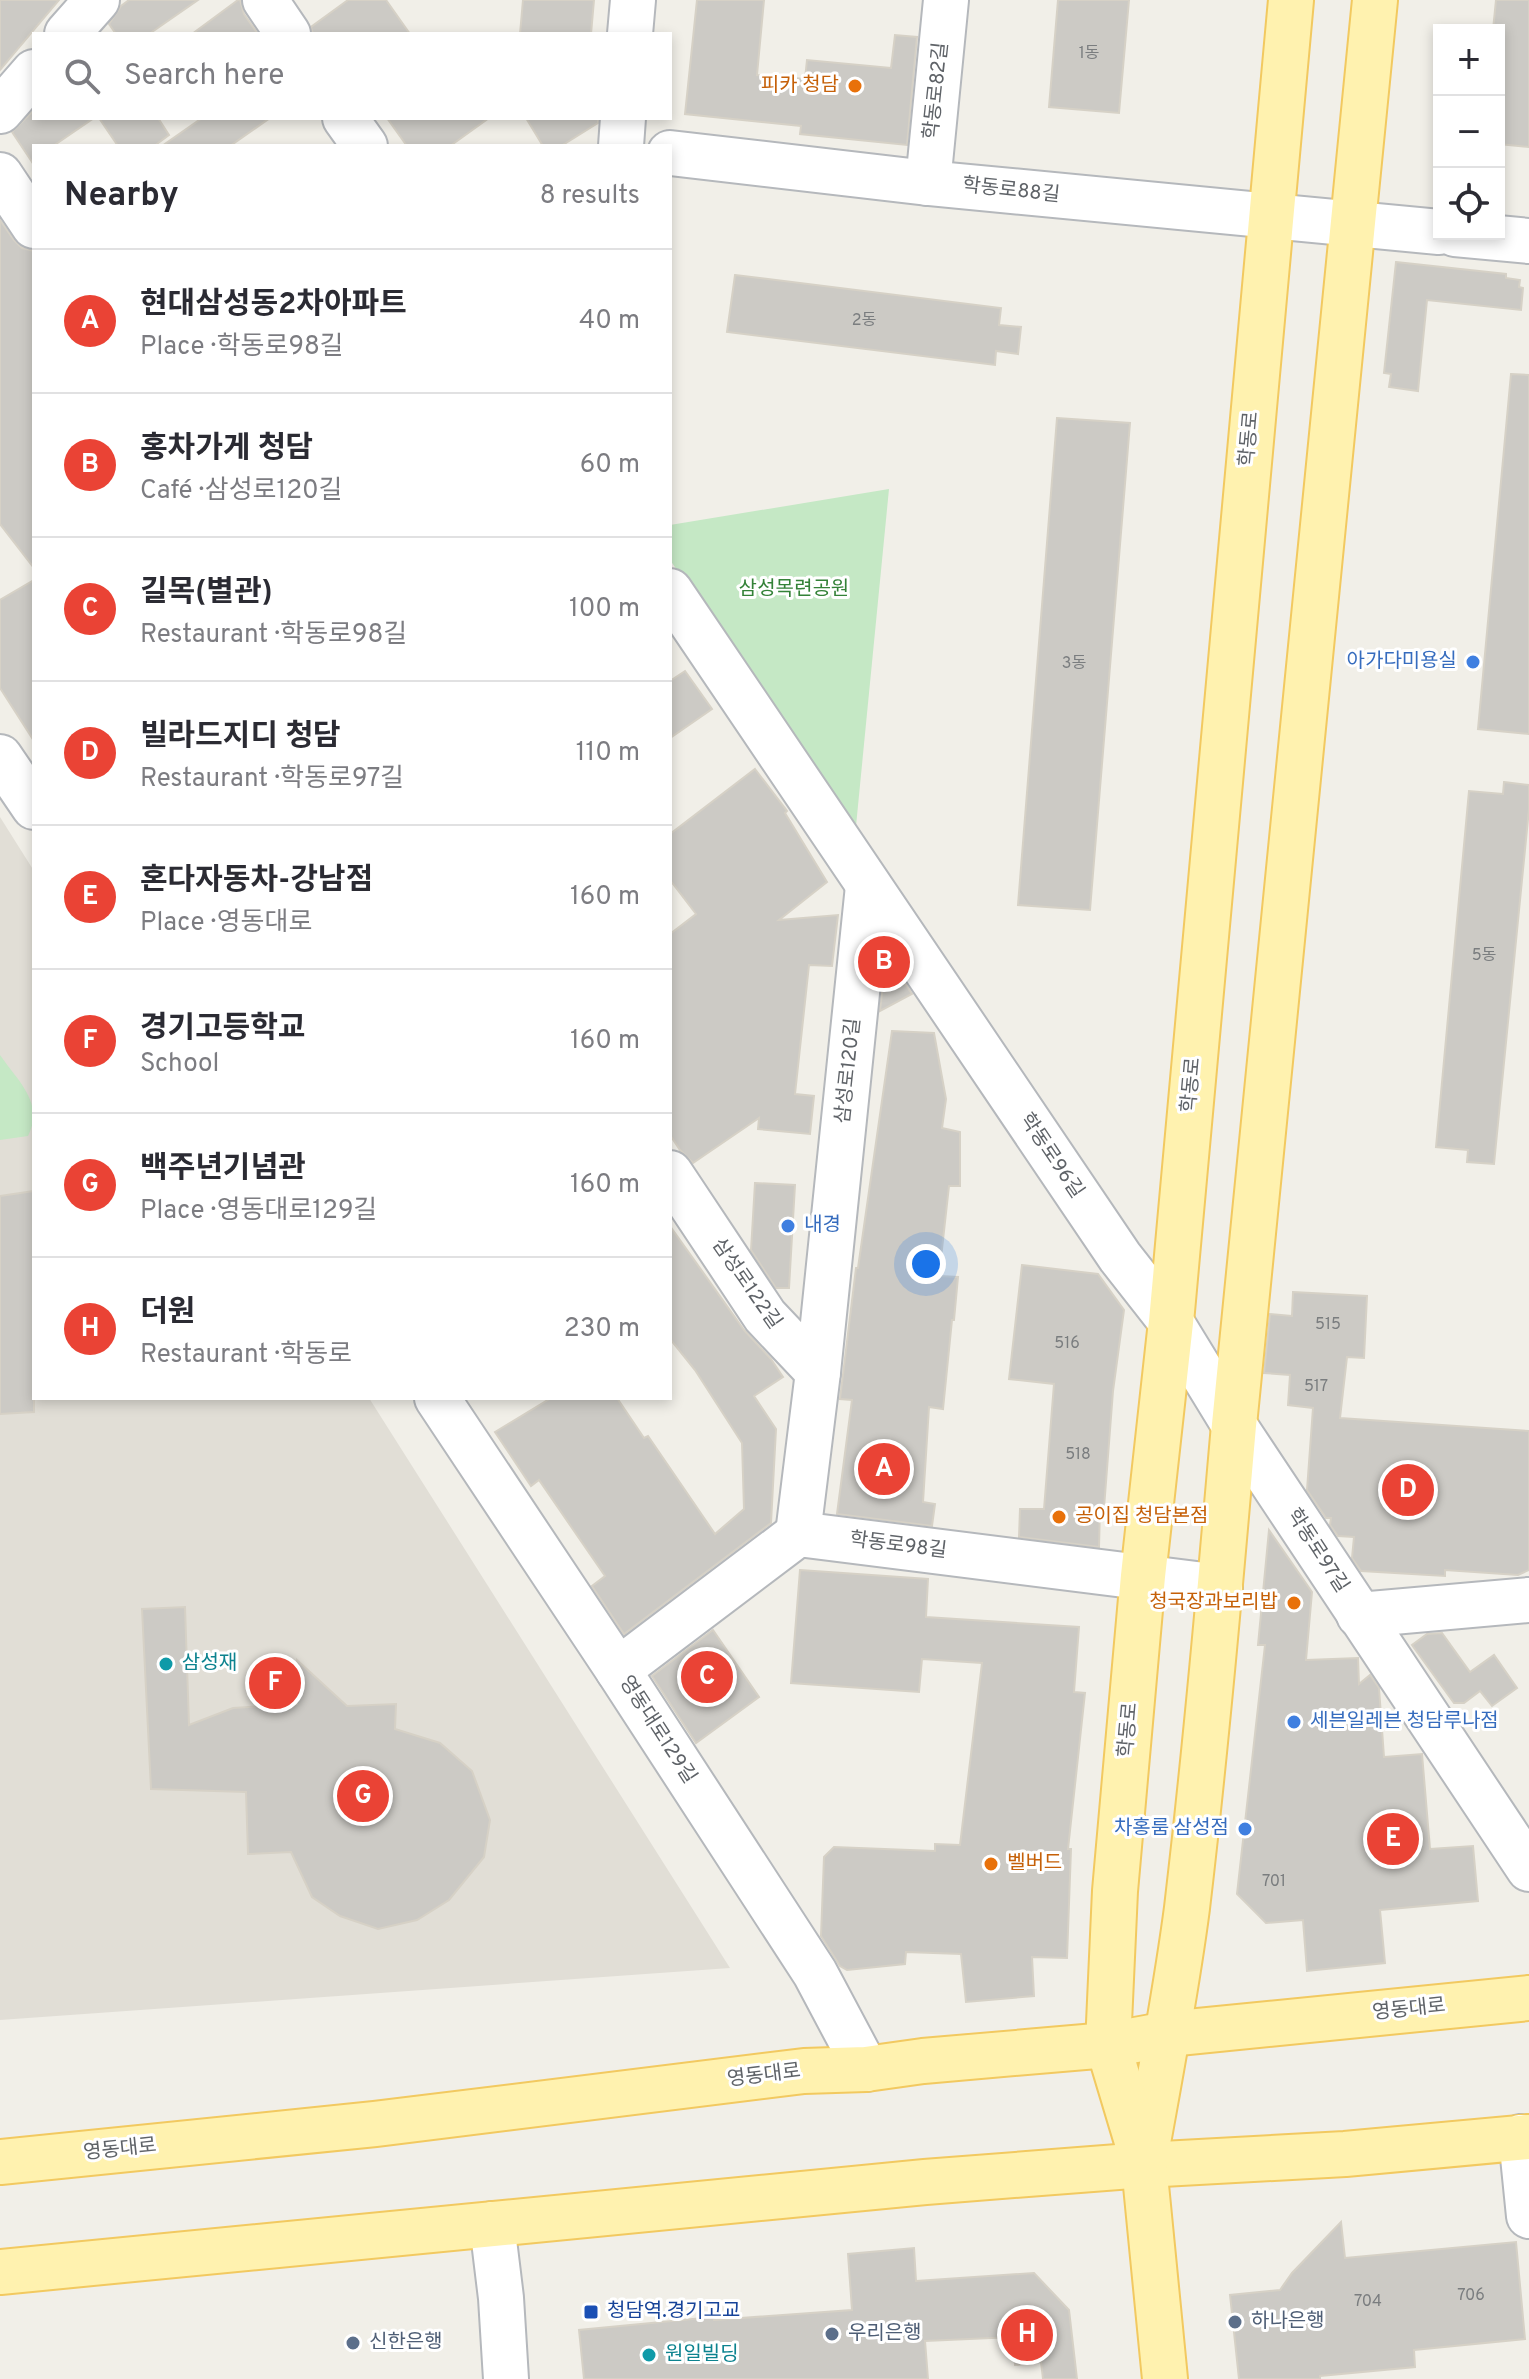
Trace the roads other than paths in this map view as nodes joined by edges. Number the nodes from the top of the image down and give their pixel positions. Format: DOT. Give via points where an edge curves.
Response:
graph roads {
  1 [pos="97,0"];
  2 [pos="265,0"];
  3 [pos="633,0"];
  4 [pos="946,0"];
  5 [pos="1291,0"];
  6 [pos="1375,0"];
  7 [pos="69,32"];
  8 [pos="287,32"];
  9 [pos="630,32"];
  10 [pos="32,74"];
  11 [pos="0,111"];
  12 [pos="346,120"];
  13 [pos="623,120"];
  14 [pos="364,144"];
  15 [pos="621,144"];
  16 [pos="672,153"];
  17 [pos="0,175"];
  18 [pos="928,183"];
  19 [pos="1271,216"];
  20 [pos="32,223"];
  21 [pos="1353,224"];
  22 [pos="1433,231"];
  23 [pos="1505,239"];
  24 [pos="1529,241"];
  25 [pos="672,594"];
  26 [pos="0,757"];
  27 [pos="32,804"];
  28 [pos="868,886"];
  29 [pos="672,1176"];
  30 [pos="1171,1322"];
  31 [pos="818,1372"];
  32 [pos="438,1400"];
  33 [pos="1234,1425"];
  34 [pos="798,1534"];
  35 [pos="1143,1576"];
  36 [pos="1220,1587"];
  37 [pos="1529,1600"];
  38 [pos="1359,1615"];
  39 [pos="618,1670"];
  40 [pos="1529,1869"];
  41 [pos="1529,1998"];
  42 [pos="1168,2034"];
  43 [pos="1108,2045"];
  44 [pos="866,2069"];
  45 [pos="1525,2137"];
  46 [pos="0,2162"];
  47 [pos="1144,2165"];
  48 [pos="1529,2216"];
  49 [pos="492,2224"];
  50 [pos="0,2272"];
  51 [pos="506,2379"];
  52 [pos="1165,2379"];
  1 -- 7 [label="street"];
  2 -- 8 [label="street"];
  3 -- 9 [label="street"];
  4 -- 18 [label="street, 학동로82길"];
  5 -- 19 [label="main road, 학동로"];
  6 -- 21 [label="main road, 학동로"];
  10 -- 11 [label="street"];
  12 -- 14 [label="street"];
  13 -- 15 [label="street"];
  16 -- 18 [label="street, 학동로88길"];
  17 -- 20 [label="street"];
  18 -- 19 [label="street, 학동로88길"];
  19 -- 21 [label="street, 학동로88길"];
  19 -- 30 [label="main road, 학동로"];
  21 -- 22 [label="street, 학동로88길"];
  21 -- 33 [label="main road, 학동로"];
  23 -- 24 [label="street"];
  25 -- 28 [label="street"];
  26 -- 27 [label="street"];
  28 -- 30 [label="street, 학동로96길" via="1120,1257"];
  28 -- 31 [label="street, 삼성로120길"];
  29 -- 31 [label="street, 삼성로122길" via="765,1316"];
  30 -- 33 [label="street, 학동로96길"];
  30 -- 35 [label="main road, 학동로"];
  31 -- 34 [label="street"];
  32 -- 39 [label="street, 영동대로129길"];
  33 -- 36 [label="main road, 학동로"];
  33 -- 38 [label="street, 학동로97길"];
  34 -- 35 [label="street, 학동로98길"];
  34 -- 39 [label="street"];
  35 -- 36 [label="street, 학동로98길"];
  35 -- 43 [label="main road, 학동로" via="1115,1891"];
  36 -- 42 [label="main road, 학동로"];
  37 -- 38 [label="street, 학동로97길"];
  38 -- 40 [label="street"];
  39 -- 44 [label="street, 영동대로129길" via="815,1973"];
  41 -- 42 [label="main road, 영동대로"];
  42 -- 43 [label="main road, 영동대로"];
  42 -- 47 [label="main road, 학동로"];
  43 -- 44 [label="main road, 영동대로"];
  43 -- 47 [label="main road, 학동로"];
  44 -- 46 [label="main road, 영동대로" via="804,2071 375,2124"];
  45 -- 47 [label="main road"];
  45 -- 48 [label="street"];
  47 -- 49 [label="main road"];
  47 -- 52 [label="main road, 학동로"];
  49 -- 50 [label="main road"];
  49 -- 51 [label="street"];
}
